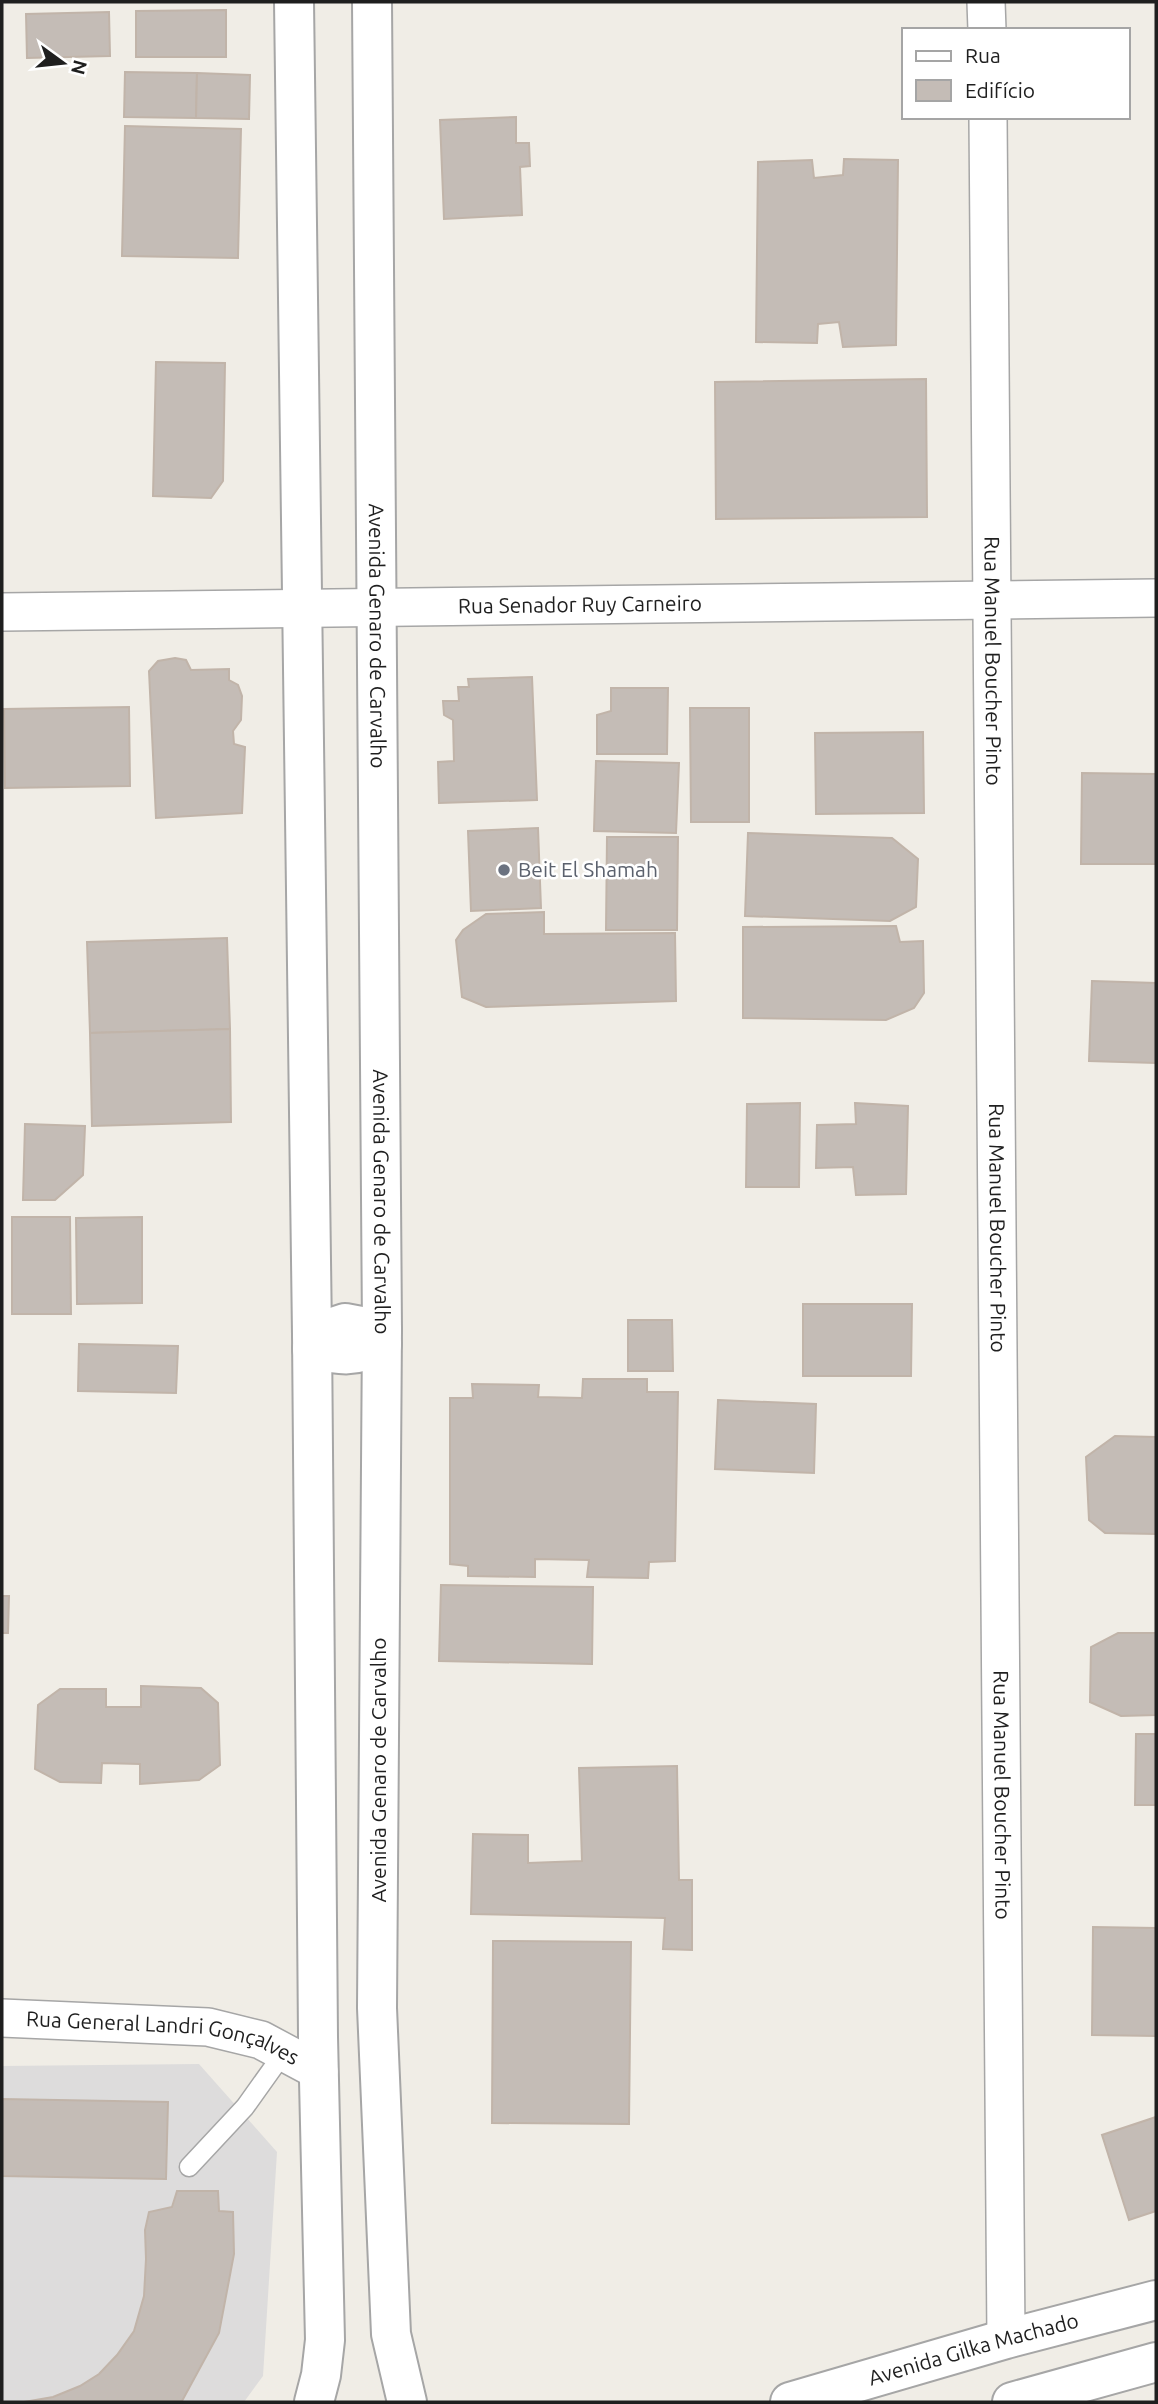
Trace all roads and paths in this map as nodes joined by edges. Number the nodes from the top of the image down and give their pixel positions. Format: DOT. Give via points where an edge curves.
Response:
graph roads {
  1 [pos="294,2"];
  2 [pos="372,2"];
  3 [pos="986,2"];
  4 [pos="987,28"];
  5 [pos="988,119"];
  6 [pos="1156,598"];
  7 [pos="992,600"];
  8 [pos="377,608"];
  9 [pos="302,609"];
  10 [pos="2,612"];
  11 [pos="382,1337"];
  12 [pos="312,1341"];
  13 [pos="2,2018"];
  14 [pos="378,2023"];
  15 [pos="310,2042"];
  16 [pos="189,2167"];
  17 [pos="1156,2300"];
  18 [pos="1006,2339"];
  19 [pos="1156,2362"];
  20 [pos="314,2402"];
  21 [pos="407,2402"];
  22 [pos="790,2402"];
  23 [pos="1012,2402"];
  1 -- 9 [label="street"];
  2 -- 8 [label="street, Avenida Genaro de Carvalho"];
  3 -- 4 [label="street"];
  5 -- 7 [label="street, Rua Manuel Boucher Pinto"];
  6 -- 7 [label="street, Rua Senador Ruy Carneiro"];
  7 -- 8 [label="street, Rua Senador Ruy Carneiro"];
  7 -- 18 [label="street, Rua Manuel Boucher Pinto"];
  8 -- 9 [label="street, Rua Senador Ruy Carneiro"];
  8 -- 11 [label="street, Avenida Genaro de Carvalho"];
  9 -- 10 [label="street, Rua Senador Ruy Carneiro"];
  9 -- 12 [label="street"];
  11 -- 12 [label="street" via="353,1355 340,1356"];
  11 -- 14 [label="street, Avenida Genaro de Carvalho"];
  12 -- 15 [label="street"];
  13 -- 15 [label="street, Rua General Landri Gonçalves" via="208,2028 261,2040"];
  14 -- 15 [label="street" via="362,2045"];
  14 -- 21 [label="street, Avenida Genaro de Carvalho" via="391,2334"];
  15 -- 16 [label="lane"];
  15 -- 20 [label="street" via="325,2340"];
  17 -- 18 [label="street, Avenida Gilka Machado"];
  18 -- 22 [label="street, Avenida Gilka Machado"];
  19 -- 23 [label="street"];
}
